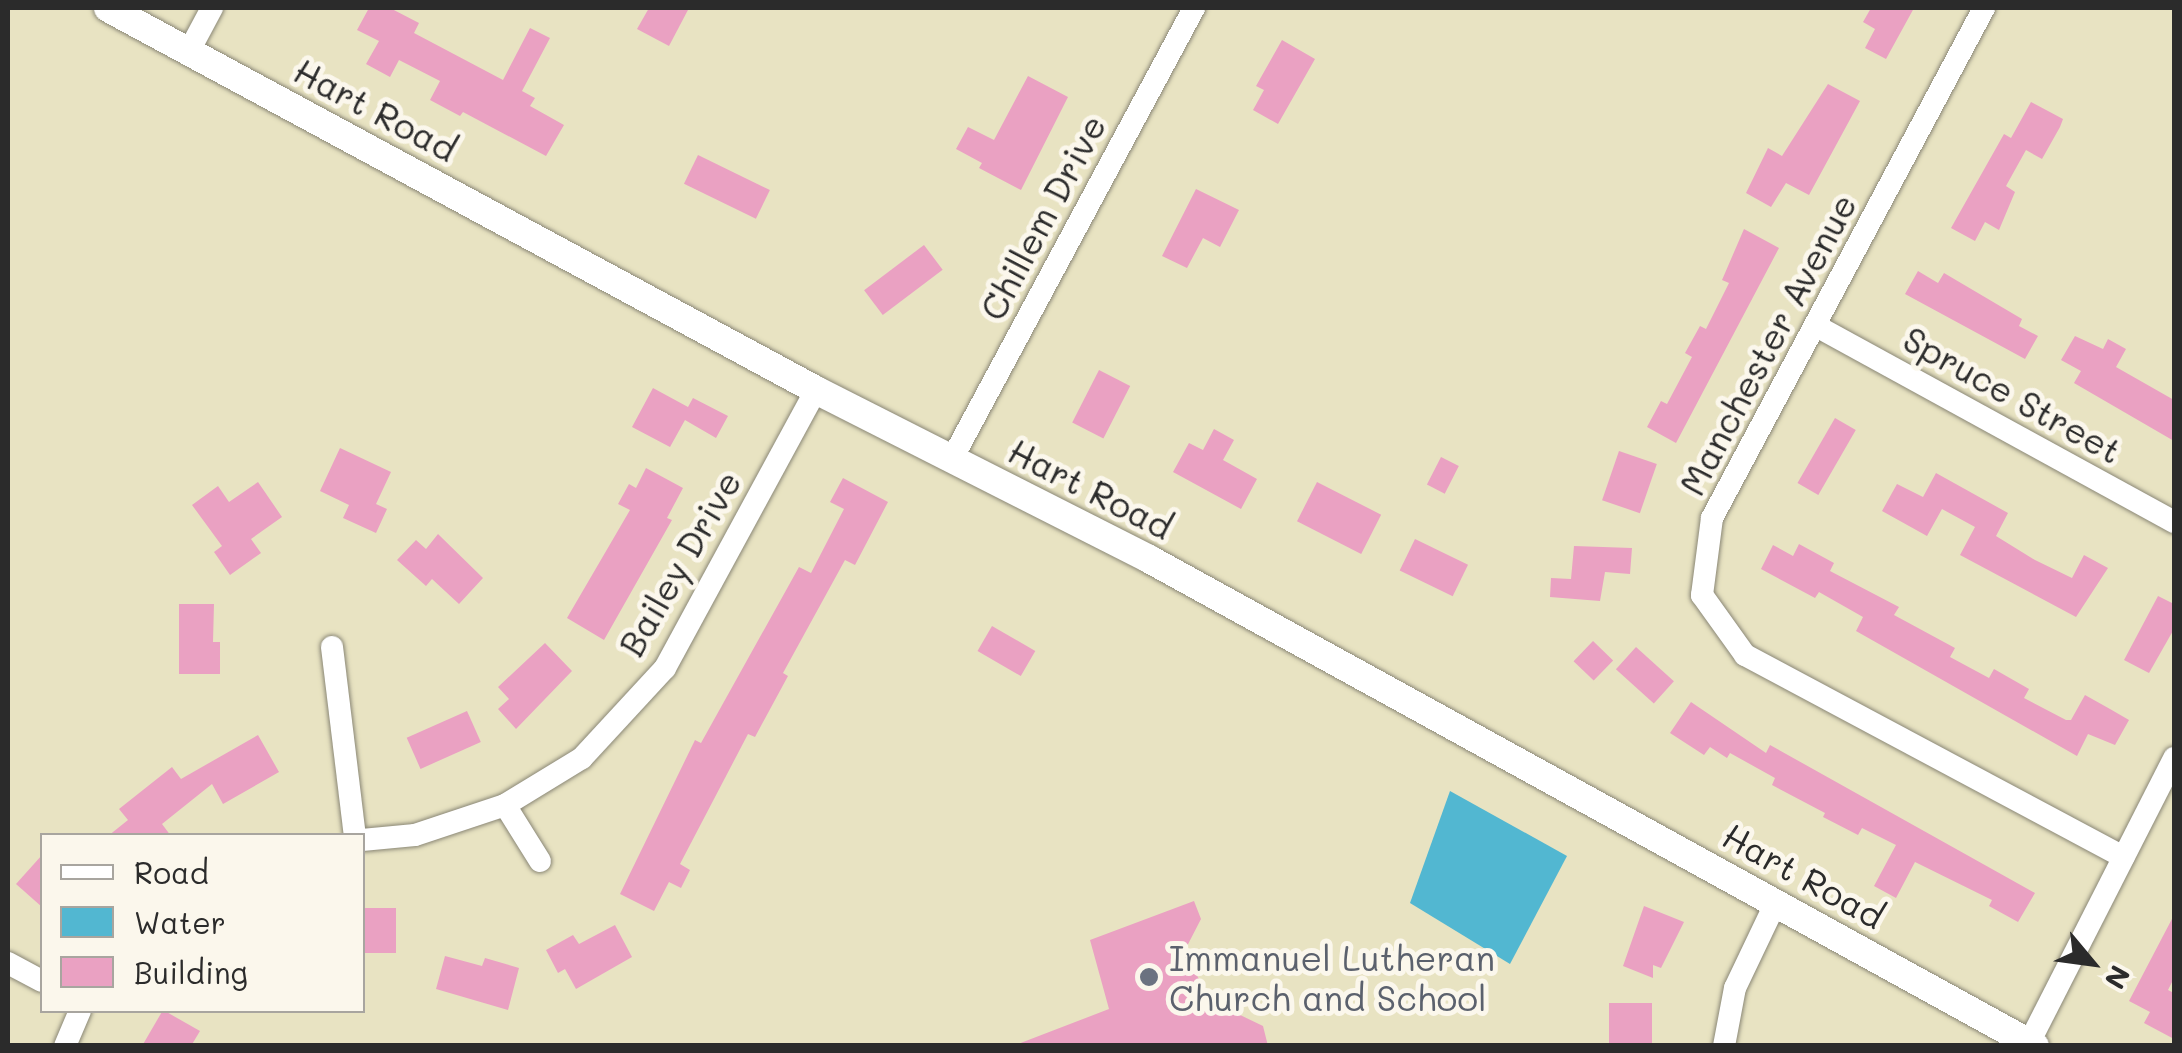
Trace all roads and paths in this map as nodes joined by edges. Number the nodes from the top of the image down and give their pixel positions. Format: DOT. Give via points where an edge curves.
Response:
graph roads {
  1 [pos="108,8"];
  2 [pos="212,8"];
  3 [pos="1194,8"];
  4 [pos="1984,8"];
  5 [pos="189,51"];
  6 [pos="1818,326"];
  7 [pos="816,390"];
  8 [pos="952,459"];
  9 [pos="2174,522"];
  10 [pos="332,647"];
  11 [pos="2174,758"];
  12 [pos="505,805"];
  13 [pos="354,833"];
  14 [pos="365,840"];
  15 [pos="2124,857"];
  16 [pos="540,862"];
  17 [pos="1776,902"];
  18 [pos="8,963"];
  19 [pos="40,980"];
  20 [pos="79,1013"];
  21 [pos="2032,1044"];
  22 [pos="65,1046"];
  23 [pos="1724,1046"];
  1 -- 5 [label="street, Hart Road"];
  2 -- 5 [label="street"];
  3 -- 8 [label="street, Chillem Drive"];
  4 -- 6 [label="street, Manchester Avenue"];
  5 -- 7 [label="street, Hart Road"];
  6 -- 9 [label="street, Spruce Street"];
  6 -- 15 [label="street, Manchester Avenue" via="1712,518 1702,595 1745,655"];
  7 -- 8 [label="street, Hart Road"];
  7 -- 12 [label="street, Bailey Drive" via="666,668 582,758"];
  8 -- 17 [label="street, Hart Road" via="1149,558"];
  10 -- 13 [label="street"];
  11 -- 15 [label="street"];
  12 -- 14 [label="street, Bailey Drive" via="415,835"];
  12 -- 16 [label="street"];
  15 -- 21 [label="street"];
  17 -- 21 [label="street, Hart Road"];
  17 -- 23 [label="street" via="1735,988"];
  18 -- 19 [label="street"];
  20 -- 22 [label="street"];
}
